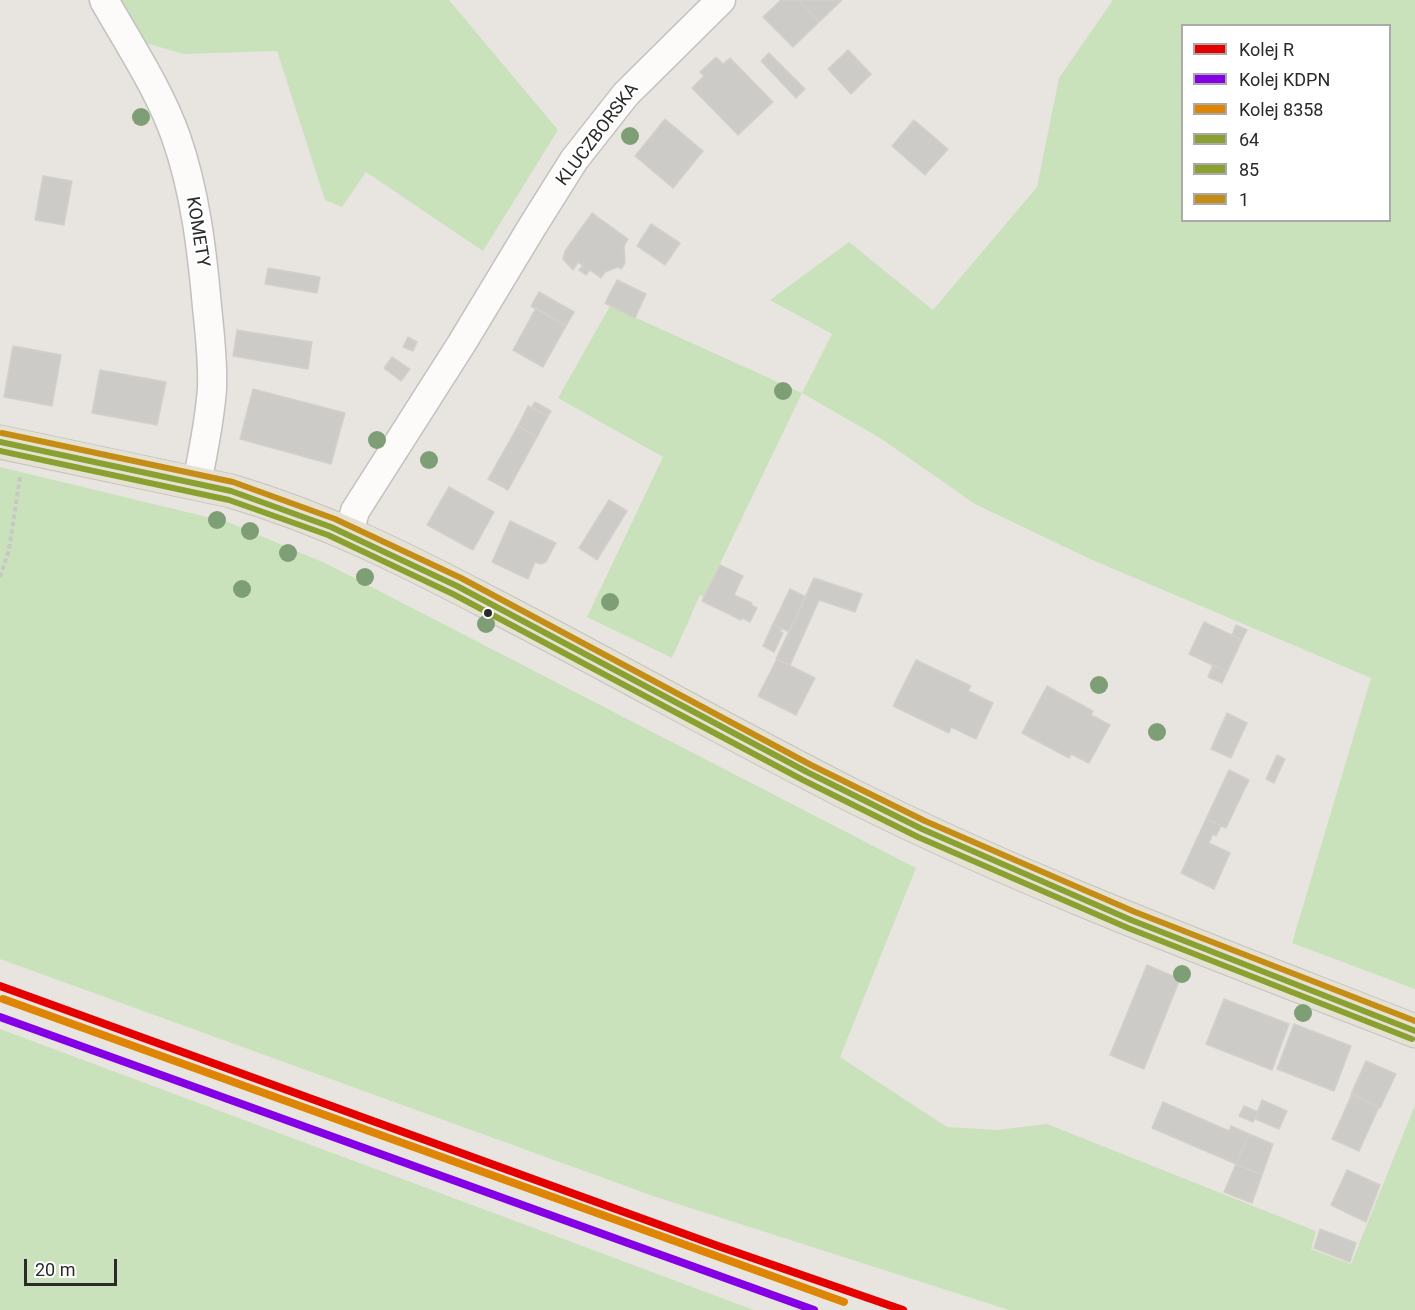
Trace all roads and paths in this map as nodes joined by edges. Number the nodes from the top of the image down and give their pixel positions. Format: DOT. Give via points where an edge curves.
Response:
graph roads {
  1 [pos="104,0"];
  2 [pos="721,0"];
  3 [pos="12,445"];
  4 [pos="197,483"];
  5 [pos="349,533"];
  6 [pos="0,577"];
  7 [pos="1415,1031"];
  1 -- 4 [label="street, KOMETY" via="160,101 188,177 211,351 212,388"];
  2 -- 5 [label="street, KLUCZBORSKA" via="626,94 574,160 355,511"];
  3 -- 4 [label="main road"];
  3 -- 6 [label="path" via="9,550"];
  4 -- 5 [label="main road" via="268,502"];
  5 -- 7 [label="main road" via="555,636 941,839"];
}
